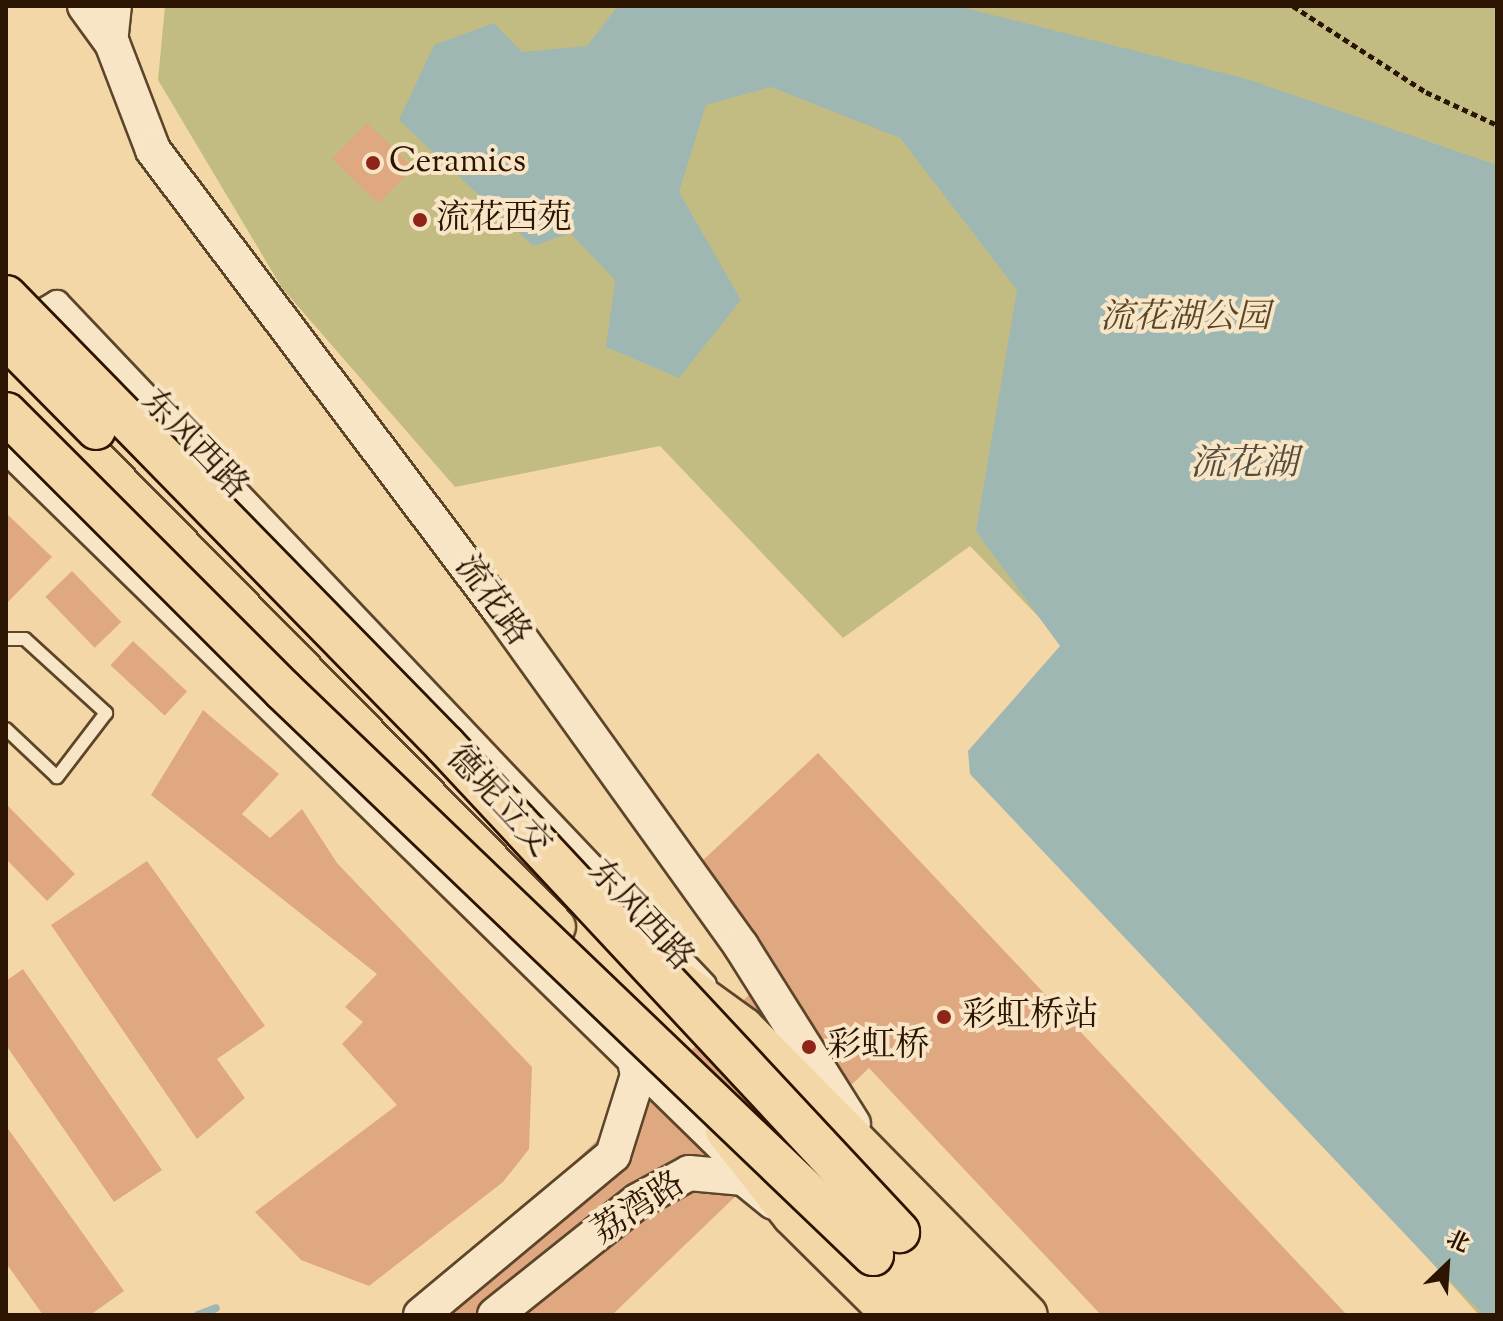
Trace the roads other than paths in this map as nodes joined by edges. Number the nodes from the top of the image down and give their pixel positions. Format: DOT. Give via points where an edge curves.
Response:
graph roads {
  1 [pos="85,6"];
  2 [pos="116,6"];
  3 [pos="112,43"];
  4 [pos="6,296"];
  5 [pos="6,339"];
  6 [pos="6,368"];
  7 [pos="6,413"];
  8 [pos="6,451"];
  9 [pos="6,639"];
  10 [pos="6,729"];
  11 [pos="428,779"];
  12 [pos="606,979"];
  13 [pos="744,1027"];
  14 [pos="638,1075"];
  15 [pos="875,1160"];
  16 [pos="792,1216"];
  17 [pos="421,1315"];
  18 [pos="495,1315"];
  19 [pos="892,1315"];
  20 [pos="934,1315"];
  21 [pos="981,1315"];
  22 [pos="1028,1315"];
  1 -- 3 [label="main road, 流花路"];
  2 -- 3 [label="street, 流花路"];
  3 -- 15 [label="main road, 流花路" via="153,150 499,609 732,933"];
  4 -- 21 [label="highway, 德坭立交, bridge" via="445,745"];
  5 -- 11 [label="main road, 德坭立交, bridge"];
  5 -- 13 [label="street, 东风西路" via="28,316 57,303"];
  6 -- 11 [label="main road, 德坭立交"];
  7 -- 20 [label="highway, 德坭立交, bridge" via="283,690"];
  8 -- 14 [label="street"];
  9 -- 10 [label="lane" via="25,639 106,713 57,777"];
  11 -- 12 [label="main road"];
  11 -- 13 [label="main road" via="583,910"];
  12 -- 14 [label="main road" via="631,1025"];
  12 -- 16 [label="main road"];
  13 -- 15 [label="main road, 东风西路"];
  14 -- 16 [label="street"];
  14 -- 17 [label="main road, 荔湾路" via="613,1155 593,1178"];
  15 -- 22 [label="main road, 东风西路"];
  16 -- 18 [label="main road, 荔湾路" via="744,1178 689,1173 638,1201"];
  16 -- 19 [label="main road"];
}
